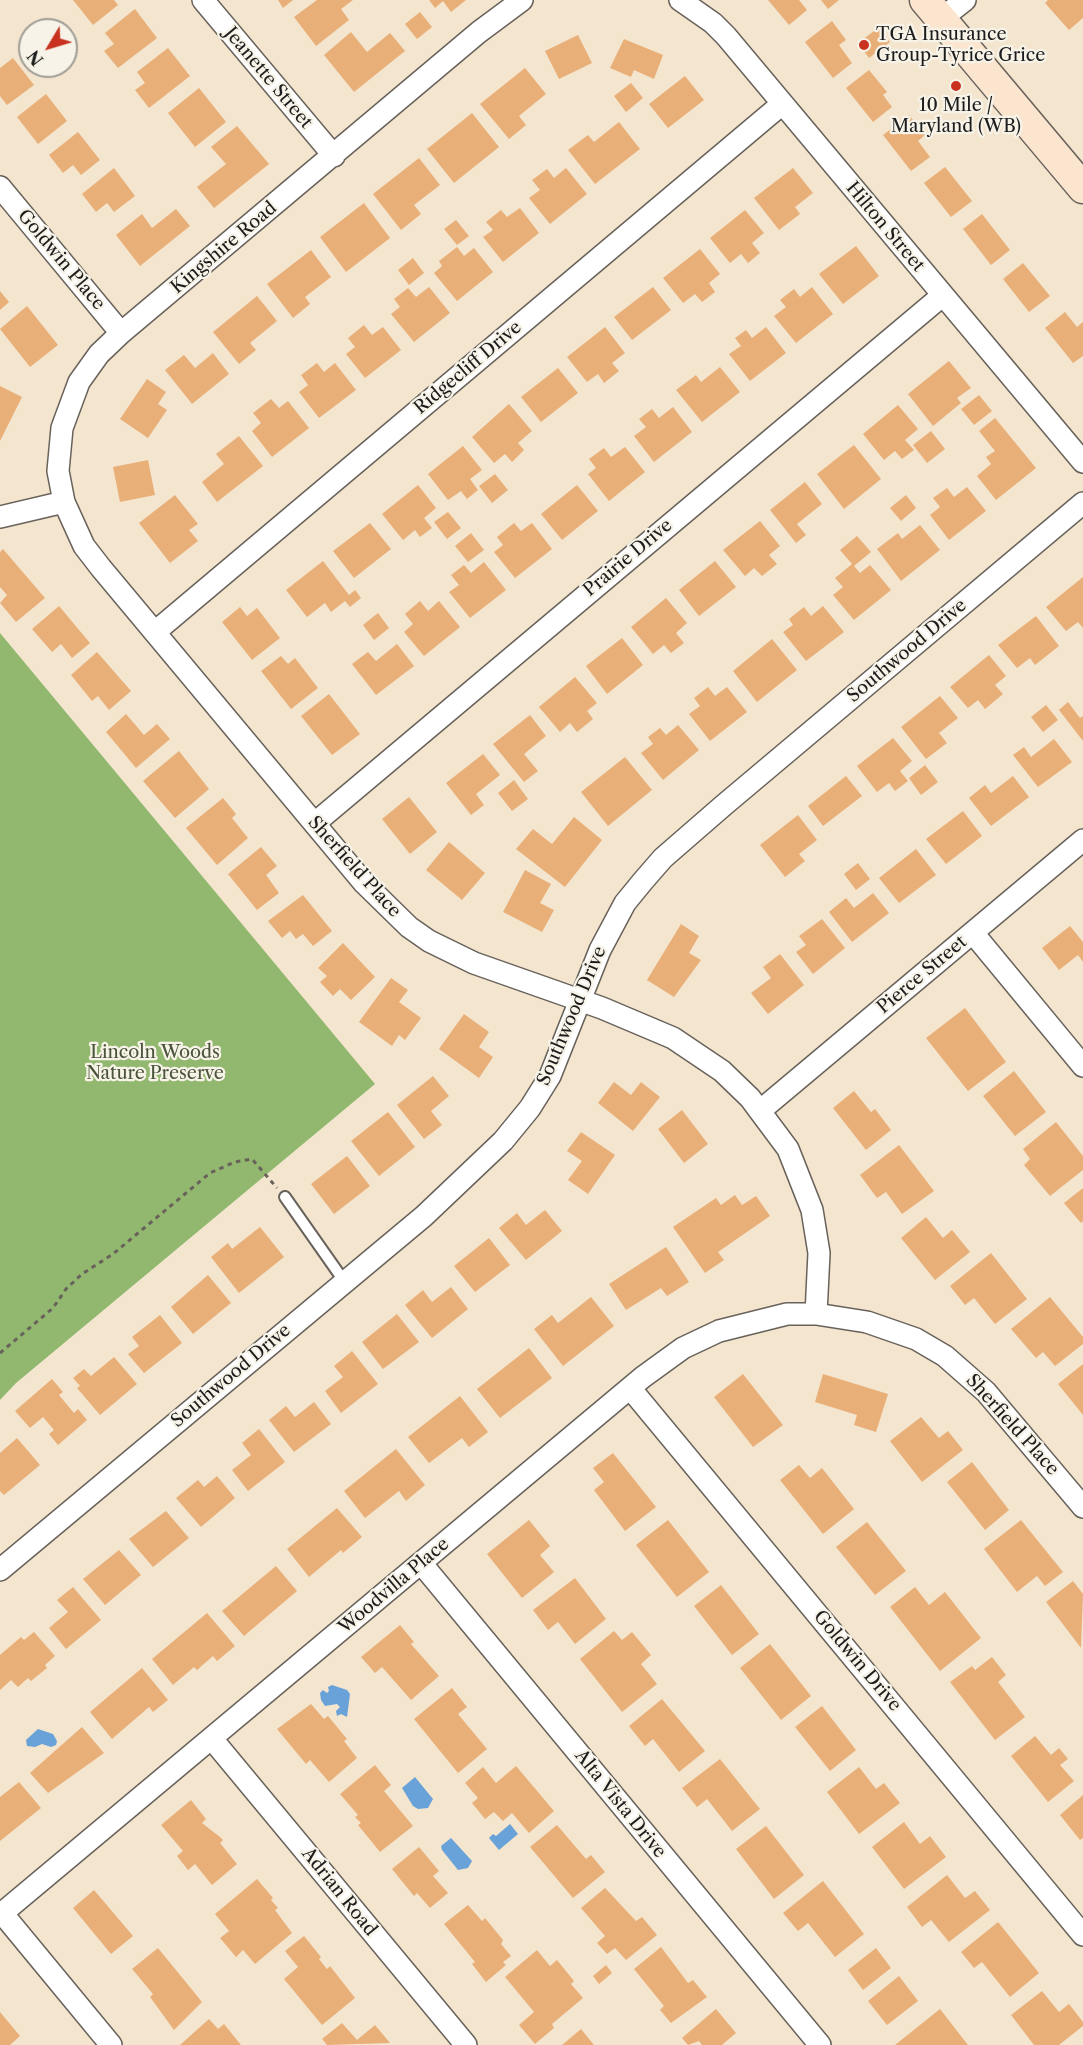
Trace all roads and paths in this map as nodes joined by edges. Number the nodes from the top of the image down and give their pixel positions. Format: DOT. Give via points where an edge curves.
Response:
graph roads {
  1 [pos="203,0"];
  2 [pos="522,0"];
  3 [pos="680,0"];
  4 [pos="965,0"];
  5 [pos="933,10"];
  6 [pos="782,104"];
  7 [pos="334,156"];
  8 [pos="0,188"];
  9 [pos="1083,188"];
  10 [pos="943,295"];
  11 [pos="121,333"];
  12 [pos="1083,462"];
  13 [pos="64,502"];
  14 [pos="1083,503"];
  15 [pos="0,517"];
  16 [pos="155,632"];
  17 [pos="315,823"];
  18 [pos="1083,840"];
  19 [pos="973,933"];
  20 [pos="580,1000"];
  21 [pos="1083,1066"];
  22 [pos="761,1110"];
  23 [pos="285,1197"];
  24 [pos="345,1281"];
  25 [pos="816,1314"];
  26 [pos="0,1353"];
  27 [pos="630,1388"];
  28 [pos="1083,1507"];
  29 [pos="421,1563"];
  30 [pos="0,1570"];
  31 [pos="212,1739"];
  32 [pos="1,1914"];
  33 [pos="1083,1935"];
  34 [pos="111,2045"];
  35 [pos="466,2045"];
  36 [pos="820,2045"];
  1 -- 7 [label="street, Jeanette Street"];
  2 -- 7 [label="street, Kingshire Road"];
  3 -- 6 [label="street, Hilton Street" via="726,36"];
  4 -- 5 [label="street"];
  5 -- 9 [label="main road"];
  6 -- 10 [label="street, Hilton Street"];
  6 -- 16 [label="street, Ridgecliff Drive"];
  7 -- 11 [label="street, Kingshire Road"];
  8 -- 11 [label="street, Goldwin Place"];
  10 -- 12 [label="street, Hilton Street"];
  10 -- 17 [label="street, Prairie Drive"];
  11 -- 13 [label="street, Kingshire Road" via="89,367 67,412 58,471"];
  13 -- 15 [label="street"];
  13 -- 16 [label="street, Sherfield Place" via="84,546"];
  14 -- 20 [label="street, Southwood Drive" via="663,858 612,924"];
  16 -- 17 [label="street, Sherfield Place"];
  17 -- 20 [label="street, Sherfield Place" via="382,903 429,941 474,963"];
  18 -- 19 [label="street, Pierce Street"];
  19 -- 21 [label="street"];
  19 -- 22 [label="street, Pierce Street"];
  20 -- 22 [label="street, Sherfield Place" via="639,1022 691,1048 722,1071"];
  20 -- 24 [label="street, Southwood Drive" via="550,1076 503,1141 453,1191"];
  22 -- 25 [label="street, Sherfield Place" via="788,1149 812,1210 819,1253"];
  23 -- 24 [label="lane"];
  23 -- 26 [label="path" via="252,1159 210,1173 113,1254 82,1274 53,1308"];
  24 -- 30 [label="street, Southwood Drive"];
  25 -- 27 [label="street, Woodvilla Place" via="788,1314 720,1331 683,1348"];
  25 -- 28 [label="street, Sherfield Place" via="883,1326 945,1356 986,1392"];
  27 -- 29 [label="street, Woodvilla Place"];
  27 -- 33 [label="street, Goldwin Drive"];
  29 -- 31 [label="street, Woodvilla Place"];
  29 -- 36 [label="street, Alta Vista Drive"];
  31 -- 32 [label="street, Woodvilla Place"];
  31 -- 35 [label="street, Adrian Road"];
  32 -- 34 [label="street"];
}
